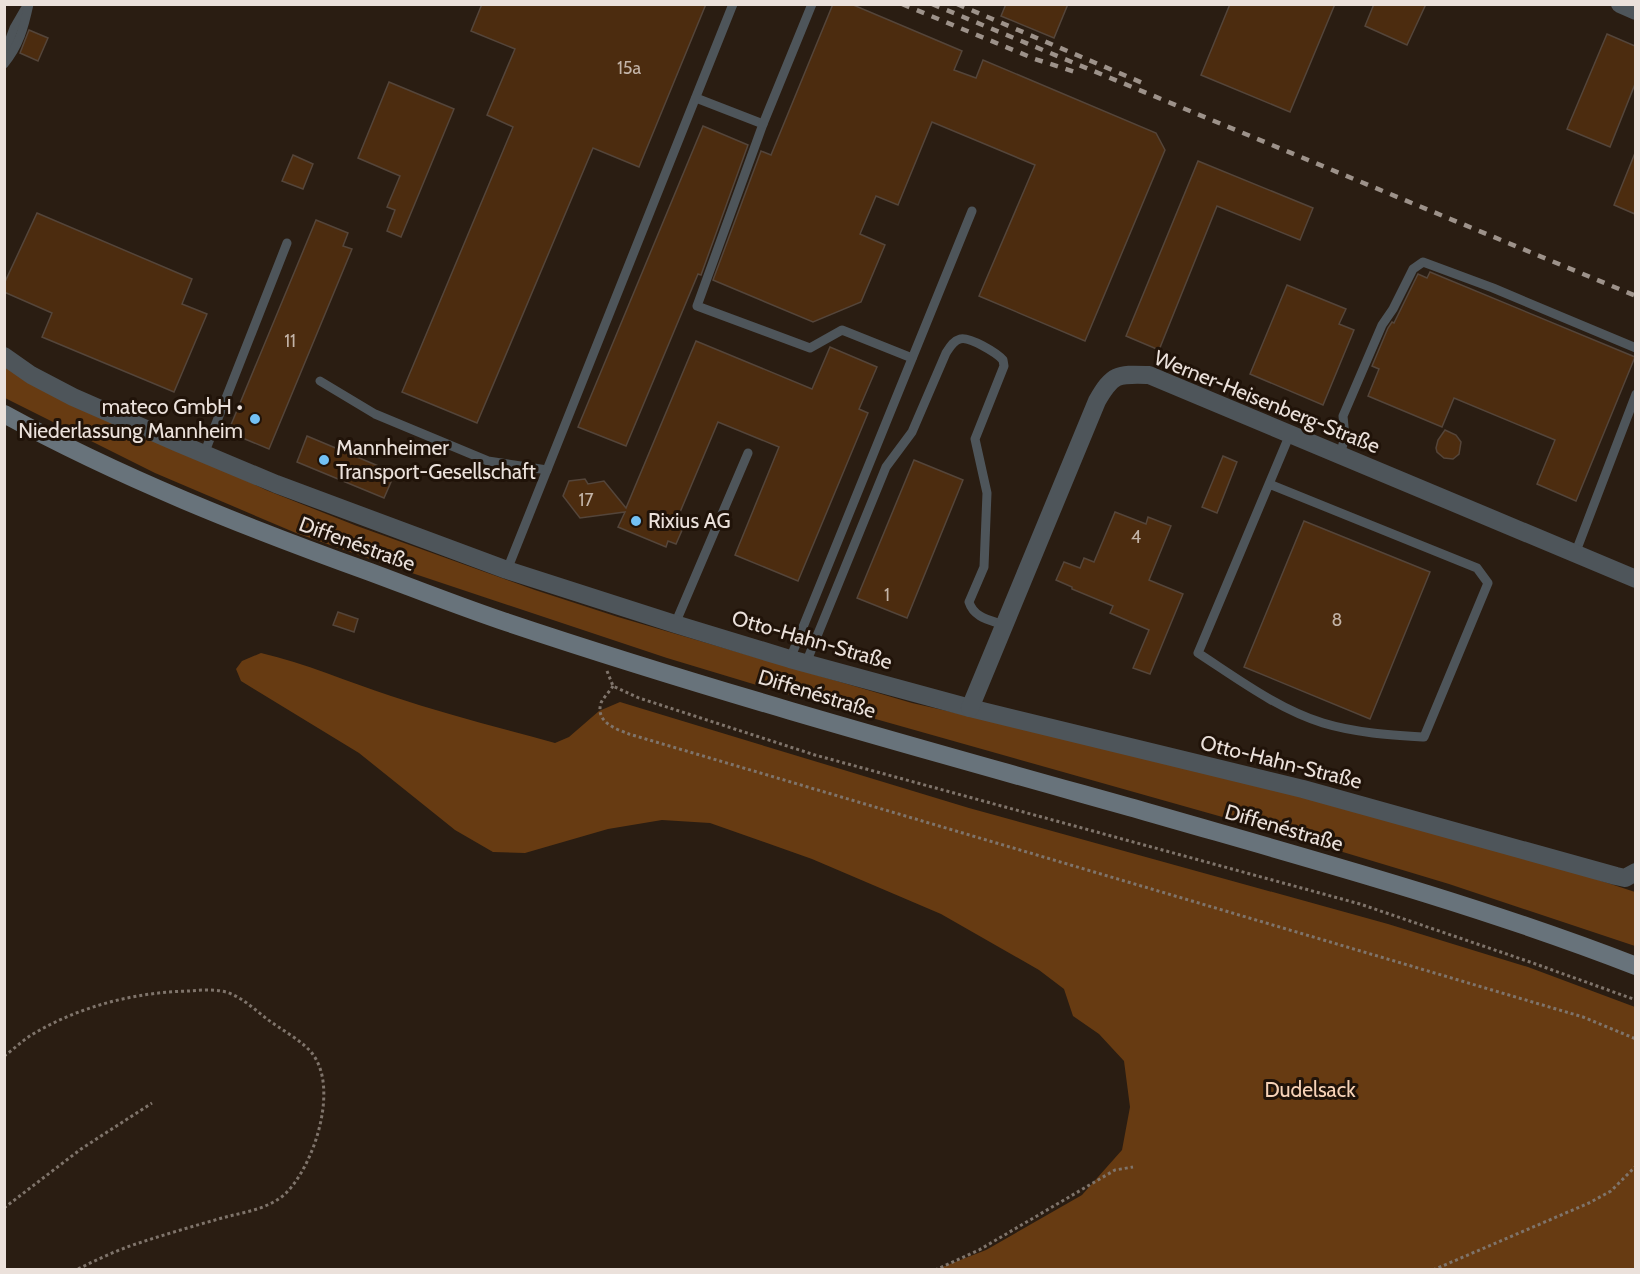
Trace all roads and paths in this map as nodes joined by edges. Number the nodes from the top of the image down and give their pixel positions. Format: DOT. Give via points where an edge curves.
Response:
graph roads {
  1 [pos="29,4"];
  2 [pos="733,4"];
  3 [pos="812,4"];
  4 [pos="1620,4"];
  5 [pos="1635,11"];
  6 [pos="4,56"];
  7 [pos="4,64"];
  8 [pos="696,98"];
  9 [pos="763,124"];
  10 [pos="972,211"];
  11 [pos="287,243"];
  12 [pos="1635,348"];
  13 [pos="4,356"];
  14 [pos="912,358"];
  15 [pos="320,381"];
  16 [pos="1635,394"];
  17 [pos="4,414"];
  18 [pos="1290,434"];
  19 [pos="748,453"];
  20 [pos="204,454"];
  21 [pos="1340,455"];
  22 [pos="547,470"];
  23 [pos="1269,484"];
  24 [pos="1575,554"];
  25 [pos="507,570"];
  26 [pos="1635,579"];
  27 [pos="675,624"];
  28 [pos="1004,625"];
  29 [pos="599,653"];
  30 [pos="798,661"];
  31 [pos="613,687"];
  32 [pos="970,708"];
  33 [pos="1635,872"];
  34 [pos="1635,966"];
  35 [pos="1635,1000"];
  36 [pos="1635,1039"];
  37 [pos="4,1056"];
  38 [pos="152,1103"];
  39 [pos="1635,1166"];
  40 [pos="1133,1167"];
  41 [pos="4,1208"];
  42 [pos="76,1269"];
  43 [pos="935,1269"];
  44 [pos="1433,1269"];
  1 -- 6 [label="lane" via="14,28"];
  1 -- 7 [label="lane" via="22,32"];
  2 -- 8 [label="lane"];
  3 -- 9 [label="lane"];
  4 -- 5 [label="street"];
  8 -- 9 [label="lane"];
  8 -- 22 [label="lane"];
  9 -- 14 [label="lane" via="698,306 810,348 842,330"];
  10 -- 14 [label="lane"];
  11 -- 20 [label="lane"];
  12 -- 21 [label="lane" via="1423,262 1413,269 1382,325 1347,406"];
  13 -- 20 [label="street, Otto-Hahn-Straße" via="73,397"];
  14 -- 30 [label="lane"];
  15 -- 22 [label="lane" via="375,414 488,461"];
  16 -- 24 [label="lane"];
  17 -- 29 [label="main road, Diffenéstraße" via="92,458 275,538"];
  18 -- 21 [label="street, Werner-Heisenberg-Straße"];
  18 -- 23 [label="lane"];
  18 -- 28 [label="street, Werner-Heisenberg-Straße" via="1149,375 1125,374 1108,382"];
  19 -- 27 [label="lane"];
  20 -- 25 [label="street, Otto-Hahn-Straße"];
  21 -- 24 [label="street, Werner-Heisenberg-Straße"];
  22 -- 25 [label="lane"];
  23 -- 23 [label="lane" via="1198,653 1270,700 1323,723 1375,734 1424,737 1488,584 1477,568"];
  24 -- 26 [label="street, Werner-Heisenberg-Straße"];
  25 -- 27 [label="street, Otto-Hahn-Straße"];
  27 -- 30 [label="street, Otto-Hahn-Straße"];
  28 -- 30 [label="lane" via="978,616 969,602 984,567 987,493 975,440 1004,366 999,355 961,339 946,353 912,432 886,467"];
  28 -- 32 [label="street, Werner-Heisenberg-Straße"];
  29 -- 31 [label="path"];
  29 -- 34 [label="main road, Diffenéstraße" via="1348,870 1490,914"];
  30 -- 32 [label="street, Otto-Hahn-Straße"];
  31 -- 35 [label="path" via="815,755 1360,904"];
  31 -- 36 [label="path" via="601,704 602,717 610,726 629,734 1584,1017"];
  32 -- 33 [label="street, Otto-Hahn-Straße" via="1303,789 1616,876 1625,878"];
  37 -- 42 [label="path" via="32,1034 117,999 208,990 241,998 312,1053 320,1067 322,1110 315,1145 302,1173 284,1195 260,1209 136,1244"];
  38 -- 41 [label="path" via="81,1149"];
  39 -- 44 [label="path" via="1611,1191 1589,1203"];
  40 -- 43 [label="path" via="1115,1170 978,1250"];
}
